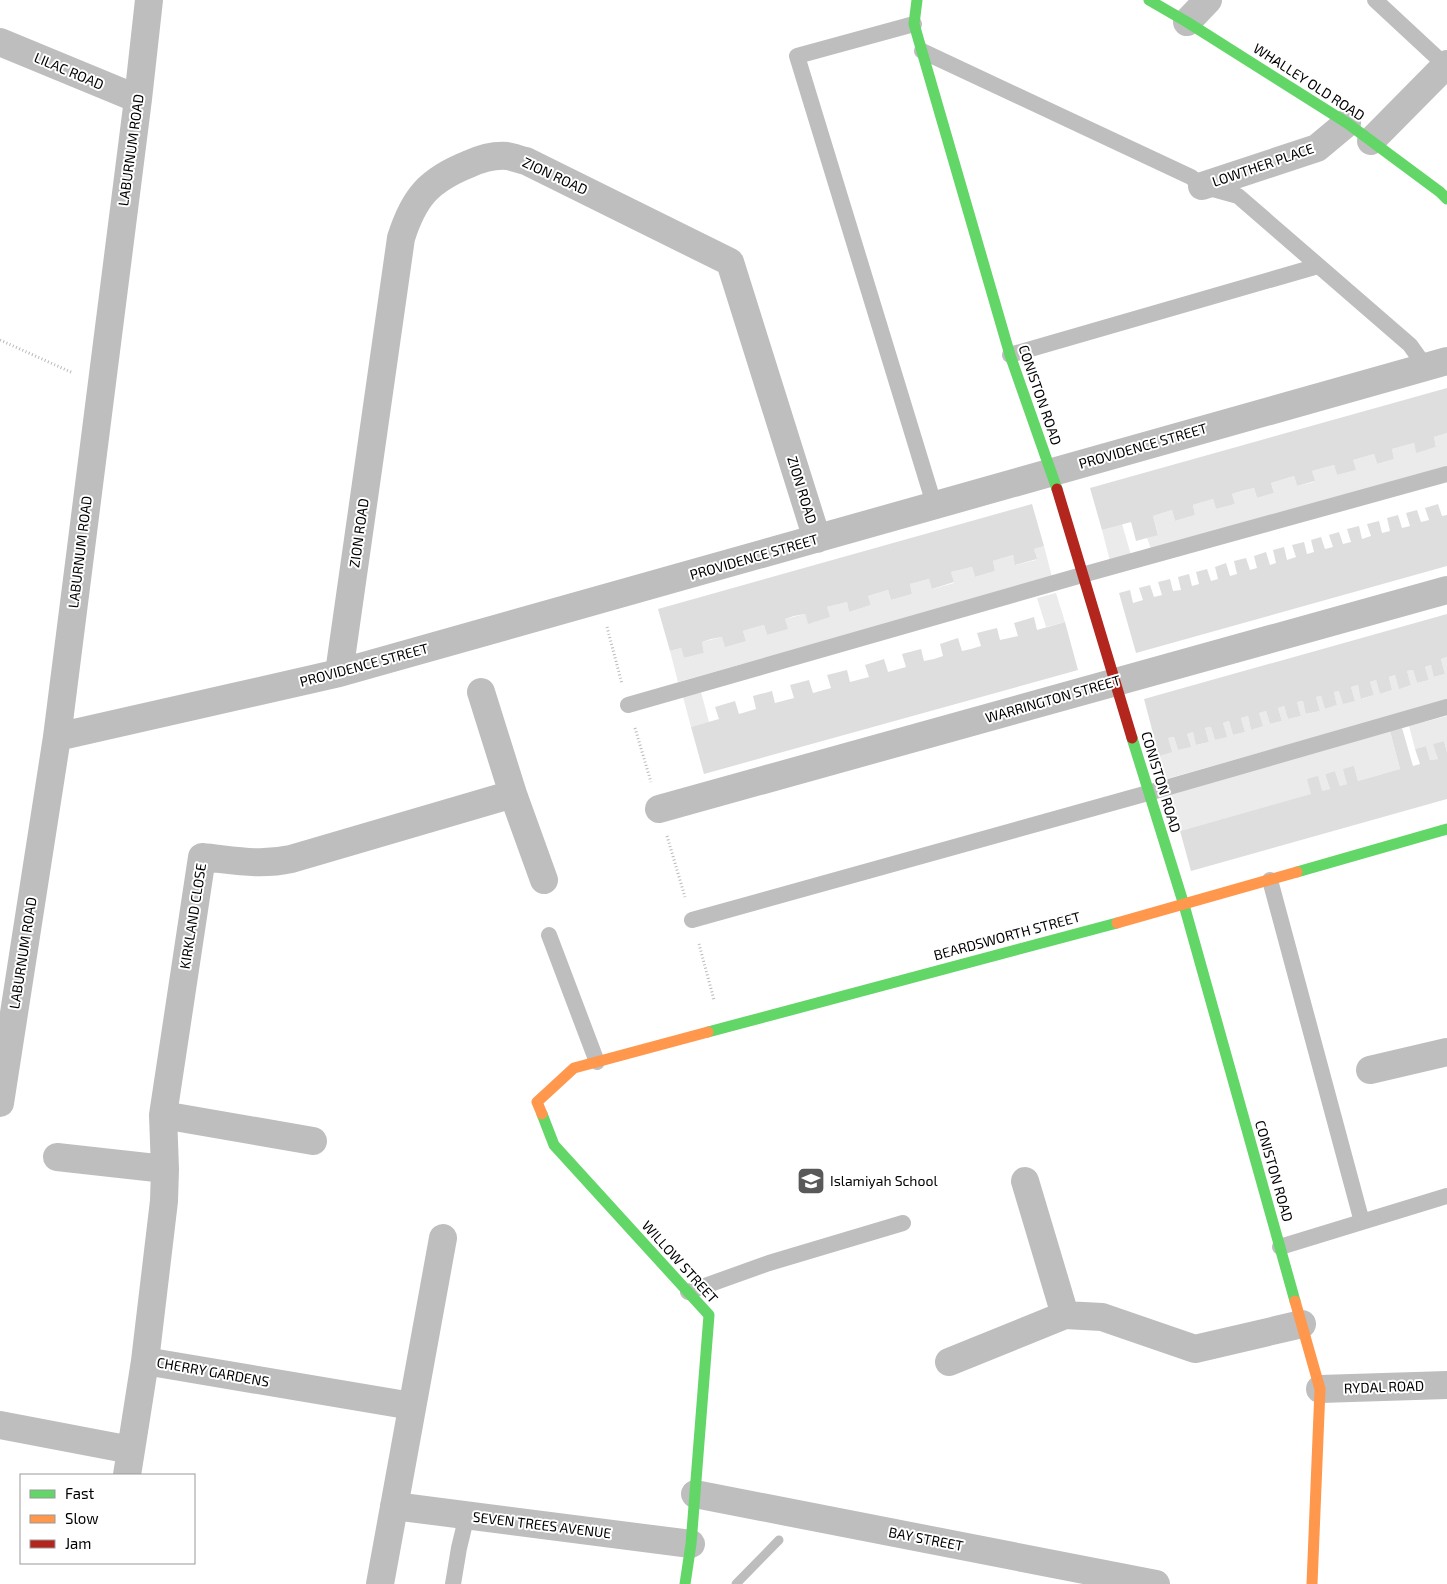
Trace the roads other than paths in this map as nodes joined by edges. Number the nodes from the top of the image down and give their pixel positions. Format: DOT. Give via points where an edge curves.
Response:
graph roads {
  1 [pos="150,0"];
  2 [pos="917,0"];
  3 [pos="1149,0"];
  4 [pos="1208,0"];
  5 [pos="1375,0"];
  6 [pos="1187,22"];
  7 [pos="914,24"];
  8 [pos="0,42"];
  9 [pos="922,51"];
  10 [pos="1446,64"];
  11 [pos="138,99"];
  12 [pos="1347,123"];
  13 [pos="1371,141"];
  14 [pos="1202,186"];
  15 [pos="1447,199"];
  16 [pos="1318,266"];
  17 [pos="1010,355"];
  18 [pos="1436,363"];
  19 [pos="1052,472"];
  20 [pos="1447,474"];
  21 [pos="934,504"];
  22 [pos="817,539"];
  23 [pos="1082,575"];
  24 [pos="1447,590"];
  25 [pos="339,673"];
  26 [pos="1116,682"];
  27 [pos="481,692"];
  28 [pos="628,705"];
  29 [pos="1447,707"];
  30 [pos="57,737"];
  31 [pos="1148,793"];
  32 [pos="513,794"];
  33 [pos="659,809"];
  34 [pos="1447,829"];
  35 [pos="544,880"];
  36 [pos="1270,880"];
  37 [pos="1184,905"];
  38 [pos="692,920"];
  39 [pos="549,935"];
  40 [pos="1447,1052"];
  41 [pos="597,1062"];
  42 [pos="574,1068"];
  43 [pos="1370,1070"];
  44 [pos="0,1103"];
  45 [pos="163,1115"];
  46 [pos="313,1141"];
  47 [pos="57,1157"];
  48 [pos="165,1169"];
  49 [pos="1025,1181"];
  50 [pos="1447,1196"];
  51 [pos="1362,1222"];
  52 [pos="903,1223"];
  53 [pos="444,1238"];
  54 [pos="1280,1247"];
  55 [pos="688,1292"];
  56 [pos="1065,1315"];
  57 [pos="1302,1324"];
  58 [pos="145,1361"];
  59 [pos="949,1362"];
  60 [pos="1447,1385"];
  61 [pos="1320,1389"];
  62 [pos="412,1406"];
  63 [pos="0,1425"];
  64 [pos="129,1463"];
  65 [pos="695,1494"];
  66 [pos="394,1506"];
  67 [pos="467,1515"];
  68 [pos="691,1544"];
  69 [pos="380,1584"];
  70 [pos="453,1584"];
  71 [pos="685,1584"];
  72 [pos="1156,1584"];
  73 [pos="1312,1584"];
  1 -- 11 [label="street, LABURNUM ROAD"];
  2 -- 7 [label="street, CONISTON ROAD"];
  3 -- 6 [label="street, WHALLEY OLD ROAD"];
  4 -- 6 [label="street"];
  5 -- 10 [label="lane"];
  6 -- 12 [label="street, WHALLEY OLD ROAD"];
  7 -- 9 [label="street, CONISTON ROAD"];
  7 -- 21 [label="lane" via="797,56"];
  8 -- 11 [label="street, LILAC ROAD"];
  9 -- 14 [label="lane"];
  9 -- 17 [label="street, CONISTON ROAD"];
  10 -- 13 [label="street"];
  11 -- 30 [label="street, LABURNUM ROAD"];
  12 -- 13 [label="street, WHALLEY OLD ROAD"];
  12 -- 14 [label="street, LOWTHER PLACE" via="1317,148"];
  13 -- 15 [label="street, WHALLEY OLD ROAD"];
  14 -- 16 [label="lane" via="1238,196"];
  16 -- 17 [label="lane"];
  16 -- 18 [label="lane" via="1410,346"];
  17 -- 19 [label="street, CONISTON ROAD"];
  18 -- 19 [label="street, PROVIDENCE STREET"];
  19 -- 21 [label="street, PROVIDENCE STREET"];
  19 -- 23 [label="street, CONISTON ROAD"];
  20 -- 23 [label="lane"];
  21 -- 22 [label="street, PROVIDENCE STREET"];
  22 -- 25 [label="street, PROVIDENCE STREET"];
  22 -- 25 [label="street, ZION ROAD" via="730,262 526,161 506,156 475,161 434,182 417,200 401,238"];
  23 -- 26 [label="street, CONISTON ROAD"];
  23 -- 28 [label="lane"];
  24 -- 26 [label="street, WARRINGTON STREET"];
  25 -- 30 [label="street, PROVIDENCE STREET"];
  26 -- 31 [label="street, CONISTON ROAD"];
  26 -- 33 [label="street, WARRINGTON STREET"];
  27 -- 32 [label="street"];
  29 -- 31 [label="lane"];
  30 -- 44 [label="street, LABURNUM ROAD"];
  31 -- 37 [label="street, CONISTON ROAD"];
  31 -- 38 [label="lane"];
  32 -- 35 [label="street"];
  32 -- 45 [label="street, KIRKLAND CLOSE" via="272,863 202,857"];
  34 -- 36 [label="street, BEARDSWORTH STREET"];
  36 -- 37 [label="street, BEARDSWORTH STREET"];
  36 -- 51 [label="lane"];
  37 -- 41 [label="street, BEARDSWORTH STREET"];
  37 -- 54 [label="street, CONISTON ROAD"];
  39 -- 41 [label="lane"];
  40 -- 43 [label="street"];
  41 -- 42 [label="street, BEARDSWORTH STREET"];
  42 -- 55 [label="street, WILLOW STREET" via="537,1102 554,1146"];
  45 -- 46 [label="street"];
  45 -- 48 [label="street, KIRKLAND CLOSE"];
  47 -- 48 [label="street"];
  48 -- 58 [label="street, KIRKLAND CLOSE"];
  49 -- 56 [label="street"];
  50 -- 51 [label="lane"];
  51 -- 54 [label="lane"];
  52 -- 55 [label="lane" via="770,1263"];
  53 -- 62 [label="street"];
  54 -- 57 [label="street, CONISTON ROAD"];
  55 -- 65 [label="street, WILLOW STREET" via="709,1315"];
  56 -- 57 [label="street" via="1102,1318 1195,1349"];
  56 -- 59 [label="street"];
  57 -- 61 [label="street, CONISTON ROAD"];
  58 -- 62 [label="street, CHERRY GARDENS"];
  58 -- 64 [label="street, CHERRY GARDENS"];
  60 -- 61 [label="street, RYDAL ROAD"];
  61 -- 73 [label="street, CONISTON ROAD"];
  62 -- 66 [label="street"];
  63 -- 64 [label="street, CHERRY GARDENS"];
  65 -- 68 [label="street, WILLOW STREET"];
  65 -- 72 [label="street, BAY STREET"];
  66 -- 67 [label="street, SEVEN TREES AVENUE"];
  66 -- 69 [label="street"];
  67 -- 68 [label="street, SEVEN TREES AVENUE"];
  67 -- 70 [label="lane"];
  68 -- 71 [label="street, WILLOW STREET"];
}
